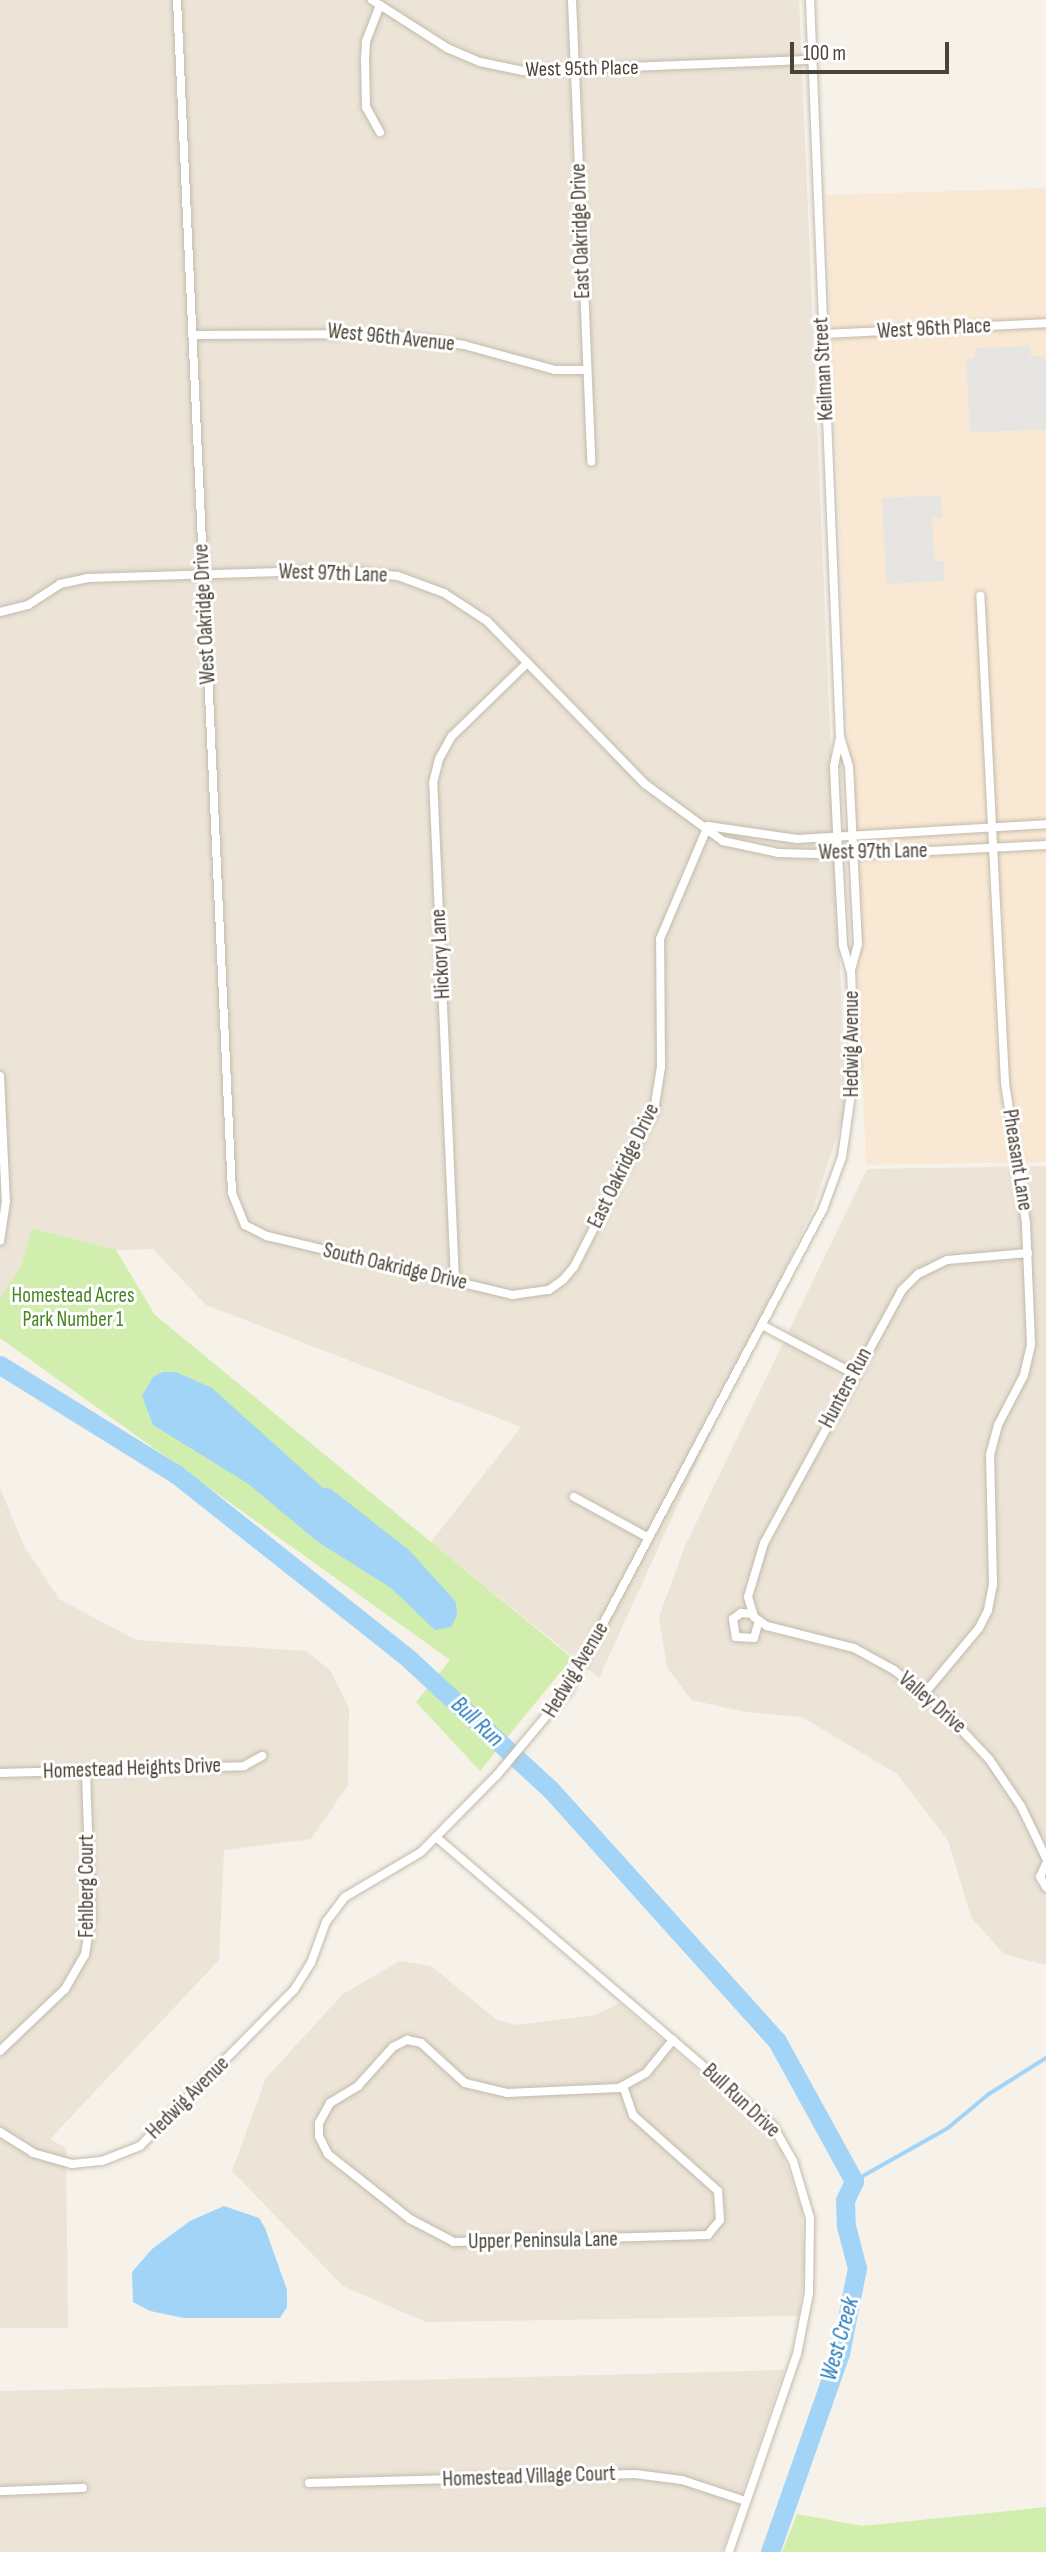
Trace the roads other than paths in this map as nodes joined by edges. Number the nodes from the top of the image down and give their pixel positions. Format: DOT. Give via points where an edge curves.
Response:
graph roads {
  1 [pos="177,0"];
  2 [pos="572,0"];
  3 [pos="810,0"];
  4 [pos="376,2"];
  5 [pos="810,60"];
  6 [pos="575,72"];
  7 [pos="380,132"];
  8 [pos="1046,323"];
  9 [pos="822,334"];
  10 [pos="192,335"];
  11 [pos="587,370"];
  12 [pos="591,462"];
  13 [pos="203,573"];
  14 [pos="980,596"];
  15 [pos="0,612"];
  16 [pos="527,663"];
  17 [pos="840,737"];
  18 [pos="1046,824"];
  19 [pos="708,826"];
  20 [pos="993,826"];
  21 [pos="852,833"];
  22 [pos="837,837"];
  23 [pos="1046,845"];
  24 [pos="995,848"];
  25 [pos="838,852"];
  26 [pos="853,855"];
  27 [pos="851,972"];
  28 [pos="0,1076"];
  29 [pos="0,1083"];
  30 [pos="245,1225"];
  31 [pos="0,1241"];
  32 [pos="1028,1253"];
  33 [pos="455,1281"];
  34 [pos="548,1290"];
  35 [pos="761,1325"];
  36 [pos="854,1374"];
  37 [pos="574,1497"];
  38 [pos="649,1538"];
  39 [pos="753,1614"];
  40 [pos="759,1622"];
  41 [pos="924,1694"];
  42 [pos="262,1756"];
  43 [pos="86,1771"];
  44 [pos="0,1773"];
  45 [pos="436,1837"];
  46 [pos="1046,1858"];
  47 [pos="1046,1864"];
  48 [pos="1046,1887"];
  49 [pos="673,2040"];
  50 [pos="0,2051"];
  51 [pos="623,2086"];
  52 [pos="0,2132"];
  53 [pos="309,2483"];
  54 [pos="83,2488"];
  55 [pos="0,2491"];
  56 [pos="746,2501"];
  57 [pos="729,2552"];
  1 -- 10 [label="street, West Oakridge Drive"];
  2 -- 6 [label="street, East Oakridge Drive"];
  3 -- 5 [label="street, Keilman Street"];
  4 -- 6 [label="street, West 95th Place" via="436,42 480,62 523,71"];
  4 -- 7 [label="street" via="366,41 366,107"];
  5 -- 6 [label="street, West 95th Place"];
  5 -- 9 [label="street, Keilman Street"];
  6 -- 11 [label="street, East Oakridge Drive"];
  8 -- 9 [label="street, West 96th Place"];
  9 -- 17 [label="street, Keilman Street"];
  10 -- 11 [label="street, West 96th Avenue" via="384,334 464,345 555,370"];
  10 -- 13 [label="street, West Oakridge Drive"];
  11 -- 12 [label="street, East Oakridge Drive"];
  13 -- 15 [label="street, West 97th Lane" via="69,580 28,605"];
  13 -- 16 [label="street, West 97th Lane" via="353,570 406,579 474,611"];
  13 -- 30 [label="street, West Oakridge Drive" via="232,1193"];
  14 -- 20 [label="street, Pheasant Lane"];
  16 -- 19 [label="street, West 97th Lane" via="654,793"];
  16 -- 33 [label="street, Hickory Lane" via="453,736 439,759 433,783"];
  17 -- 21 [label="street, Keilman Street" via="849,767"];
  17 -- 22 [label="street, Keilman Street" via="834,766"];
  18 -- 20 [label="street, West 97th Lane"];
  19 -- 22 [label="street, West 97th Lane" via="784,839"];
  19 -- 25 [label="street, West 97th Lane" via="723,841 745,848"];
  19 -- 34 [label="street, East Oakridge Drive" via="660,939 661,1067 654,1111 574,1267"];
  20 -- 21 [label="street, West 97th Lane"];
  20 -- 24 [label="street, Pheasant Lane"];
  21 -- 22 [label="street, West 97th Lane"];
  21 -- 26 [label="street, Keilman Street"];
  22 -- 25 [label="street, Keilman Street"];
  23 -- 24 [label="street, West 97th Lane"];
  24 -- 26 [label="street, West 97th Lane"];
  24 -- 32 [label="street, Pheasant Lane" via="1007,1098"];
  25 -- 26 [label="street, West 97th Lane"];
  25 -- 27 [label="street, Hedwig Avenue" via="843,945"];
  26 -- 27 [label="street, Hedwig Avenue" via="858,944"];
  27 -- 35 [label="street, Hedwig Avenue" via="855,1079 842,1157 823,1209"];
  28 -- 29 [label="street"];
  29 -- 31 [label="street" via="6,1200"];
  30 -- 33 [label="street, South Oakridge Drive" via="267,1236"];
  32 -- 36 [label="street, Hunters Run" via="957,1257 918,1274 895,1298"];
  32 -- 41 [label="street, Pheasant Lane" via="1030,1354 998,1425 990,1455 991,1601 979,1628"];
  33 -- 34 [label="street, South Oakridge Drive" via="512,1294"];
  35 -- 36 [label="street"];
  35 -- 38 [label="street, Hedwig Avenue"];
  36 -- 39 [label="street, Hunters Run" via="759,1554 748,1597"];
  37 -- 38 [label="street"];
  38 -- 45 [label="street, Hedwig Avenue" via="569,1690 507,1765"];
  39 -- 40 [label="street"];
  39 -- 40 [label="street" via="741,1613 733,1619 736,1637 754,1638"];
  40 -- 41 [label="street, Valley Drive" via="854,1648"];
  41 -- 46 [label="street, Valley Drive" via="989,1759 1021,1806"];
  42 -- 43 [label="street, Homestead Heights Drive" via="244,1766"];
  43 -- 44 [label="street, Homestead Heights Drive"];
  43 -- 50 [label="street, Fehlberg Court" via="91,1917 85,1955 65,1989"];
  45 -- 49 [label="street, Bull Run Drive"];
  45 -- 52 [label="street, Hedwig Avenue" via="404,1865 371,1878 345,1897 326,1922 311,1963 294,1990 140,2146 102,2161 63,2163 33,2153"];
  47 -- 48 [label="street" via="1040,1877"];
  49 -- 51 [label="street" via="646,2073"];
  49 -- 56 [label="street, Bull Run Drive" via="781,2136 798,2173 810,2218 813,2261 805,2319"];
  51 -- 51 [label="street, Upper Peninsula Lane" via="633,2115 715,2186 721,2210 717,2226 702,2237 454,2242 419,2227 328,2154 319,2123 330,2103 358,2086 393,2047 407,2040 421,2043 457,2078 486,2092 592,2091"];
  53 -- 56 [label="street, Homestead Village Court" via="635,2474 682,2480"];
  54 -- 55 [label="street"];
  56 -- 57 [label="street, Bull Run Drive"];
}
